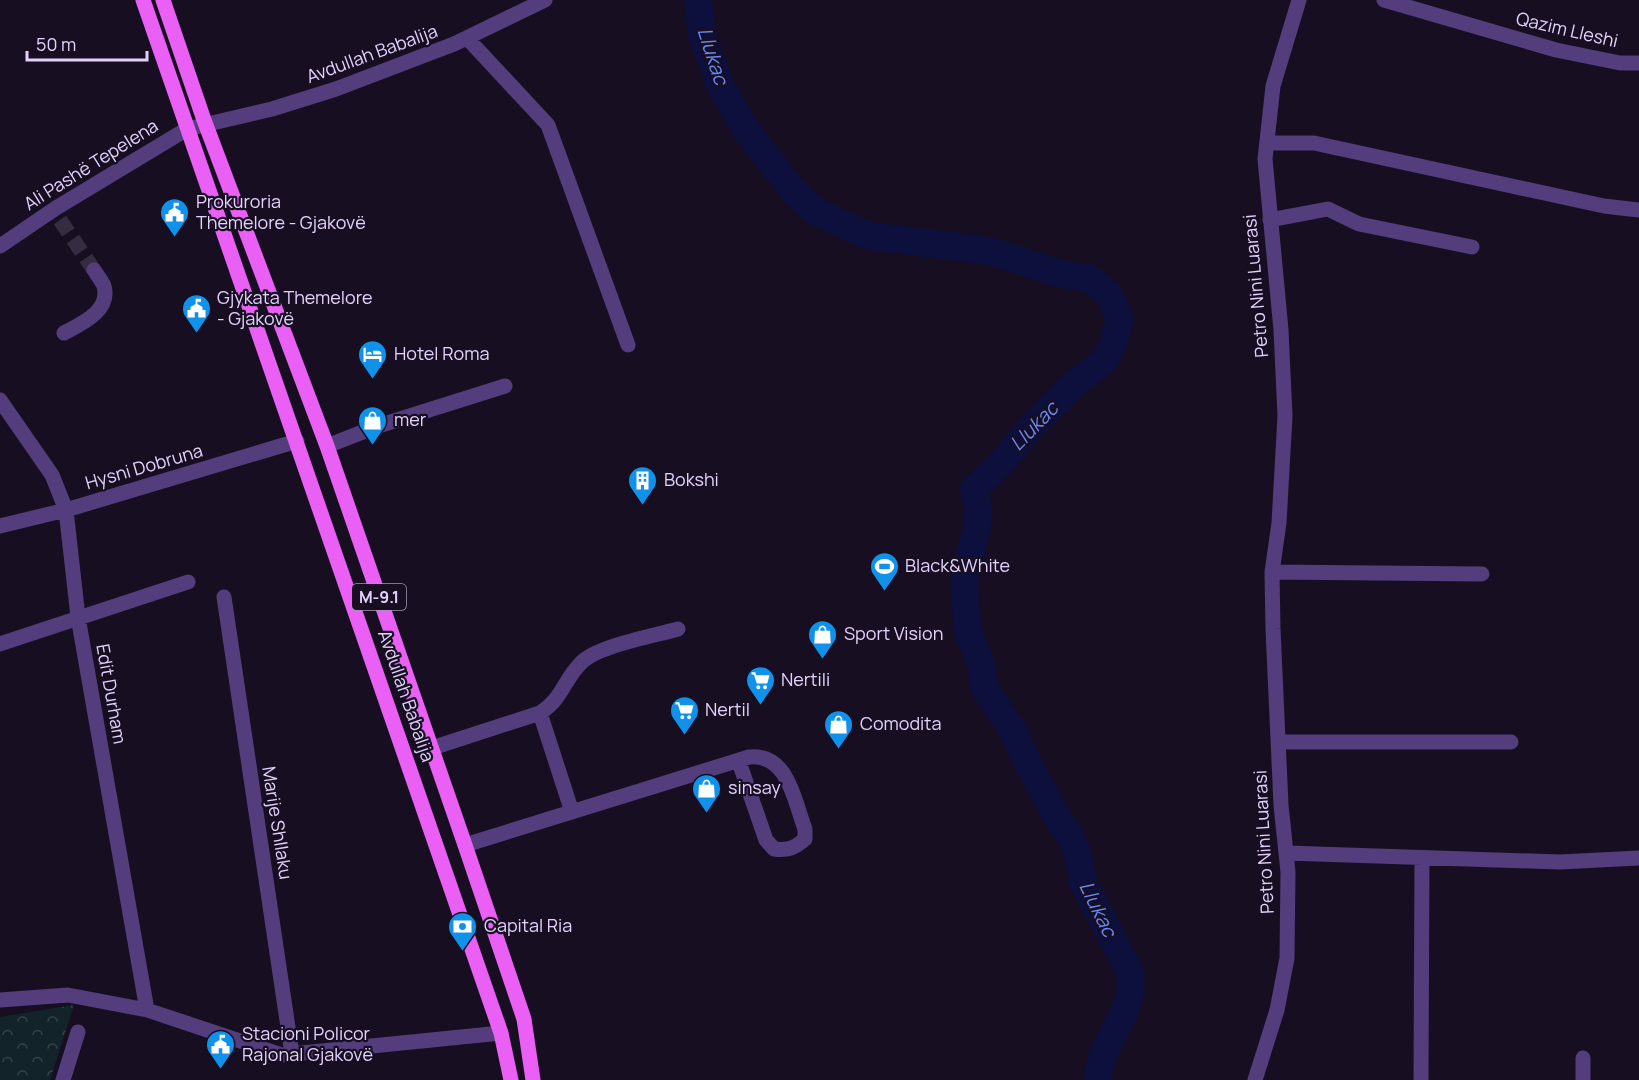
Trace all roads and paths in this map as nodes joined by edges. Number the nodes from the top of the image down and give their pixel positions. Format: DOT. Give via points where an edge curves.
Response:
graph roads {
  1 [pos="143,0"];
  2 [pos="163,0"];
  3 [pos="545,0"];
  4 [pos="1299,0"];
  5 [pos="1384,0"];
  6 [pos="467,38"];
  7 [pos="1639,63"];
  8 [pos="204,122"];
  9 [pos="186,126"];
  10 [pos="1267,143"];
  11 [pos="1639,210"];
  12 [pos="1270,220"];
  13 [pos="0,246"];
  14 [pos="1472,247"];
  15 [pos="94,270"];
  16 [pos="64,333"];
  17 [pos="628,345"];
  18 [pos="505,386"];
  19 [pos="0,400"];
  20 [pos="297,441"];
  21 [pos="327,446"];
  22 [pos="66,510"];
  23 [pos="0,526"];
  24 [pos="1272,572"];
  25 [pos="1482,574"];
  26 [pos="188,582"];
  27 [pos="224,597"];
  28 [pos="78,617"];
  29 [pos="678,629"];
  30 [pos="0,644"];
  31 [pos="540,713"];
  32 [pos="1278,742"];
  33 [pos="1511,742"];
  34 [pos="432,748"];
  35 [pos="739,762"];
  36 [pos="572,812"];
  37 [pos="465,845"];
  38 [pos="1287,853"];
  39 [pos="1422,858"];
  40 [pos="1639,858"];
  41 [pos="0,1000"];
  42 [pos="147,1010"];
  43 [pos="78,1032"];
  44 [pos="501,1033"];
  45 [pos="292,1054"];
  46 [pos="1583,1058"];
  47 [pos="63,1080"];
  48 [pos="511,1080"];
  49 [pos="533,1080"];
  50 [pos="1255,1080"];
  51 [pos="1421,1080"];
  52 [pos="1583,1080"];
  1 -- 9 [label="main road, M-9.1"];
  2 -- 8 [label="main road, M-9.1"];
  3 -- 6 [label="street, Avdullah Babalija"];
  4 -- 10 [label="street, Petro Nini Luarasi" via="1273,86"];
  5 -- 7 [label="street, Qazim Lleshi" via="1556,50"];
  6 -- 8 [label="street, Avdullah Babalija" via="336,90 272,109"];
  6 -- 17 [label="street" via="548,125"];
  8 -- 9 [label="street, Ali Pashë Tepelena"];
  8 -- 21 [label="main road, Avdullah Babalija / M-9.1"];
  9 -- 13 [label="street, Ali Pashë Tepelena" via="56,215"];
  9 -- 20 [label="main road, Avdullah Babalija / M-9.1"];
  10 -- 11 [label="street" via="1314,143 1604,206"];
  10 -- 12 [label="street, Petro Nini Luarasi"];
  12 -- 14 [label="street" via="1328,209 1359,224"];
  12 -- 24 [label="street, Petro Nini Luarasi" via="1285,416"];
  15 -- 16 [label="street" via="104,285 103,304 92,317"];
  18 -- 21 [label="street"];
  19 -- 22 [label="street, Edit Durham" via="52,475"];
  20 -- 22 [label="street, Hysni Dobruna"];
  20 -- 44 [label="main road, Avdullah Babalija / M-9.1"];
  21 -- 34 [label="main road, Avdullah Babalija / M-9.1"];
  22 -- 23 [label="street, Hysni Dobruna"];
  22 -- 28 [label="street, Edit Durham"];
  24 -- 25 [label="street"];
  24 -- 32 [label="street, Petro Nini Luarasi"];
  26 -- 28 [label="street"];
  27 -- 45 [label="street, Marije Shllaku"];
  28 -- 30 [label="street"];
  28 -- 42 [label="street, Edit Durham"];
  29 -- 31 [label="street" via="601,650 583,660 553,704"];
  31 -- 34 [label="street"];
  31 -- 36 [label="street"];
  32 -- 33 [label="street"];
  32 -- 38 [label="street, Petro Nini Luarasi"];
  34 -- 37 [label="main road, Avdullah Babalija / M-9.1"];
  35 -- 35 [label="street" via="749,757 763,758 783,771 805,829 805,839 798,845 774,849 766,840"];
  35 -- 36 [label="street"];
  36 -- 37 [label="street"];
  37 -- 49 [label="main road, Avdullah Babalija / M-9.1" via="524,1019"];
  38 -- 39 [label="street"];
  38 -- 50 [label="street, Petro Nini Luarasi" via="1287,958 1277,1010"];
  39 -- 40 [label="street" via="1560,862"];
  39 -- 51 [label="street"];
  41 -- 42 [label="street" via="68,994"];
  42 -- 45 [label="street" via="282,1055"];
  43 -- 47 [label="street"];
  44 -- 45 [label="street"];
  44 -- 48 [label="main road, Avdullah Babalija / M-9.1"];
  46 -- 52 [label="street"];
}
